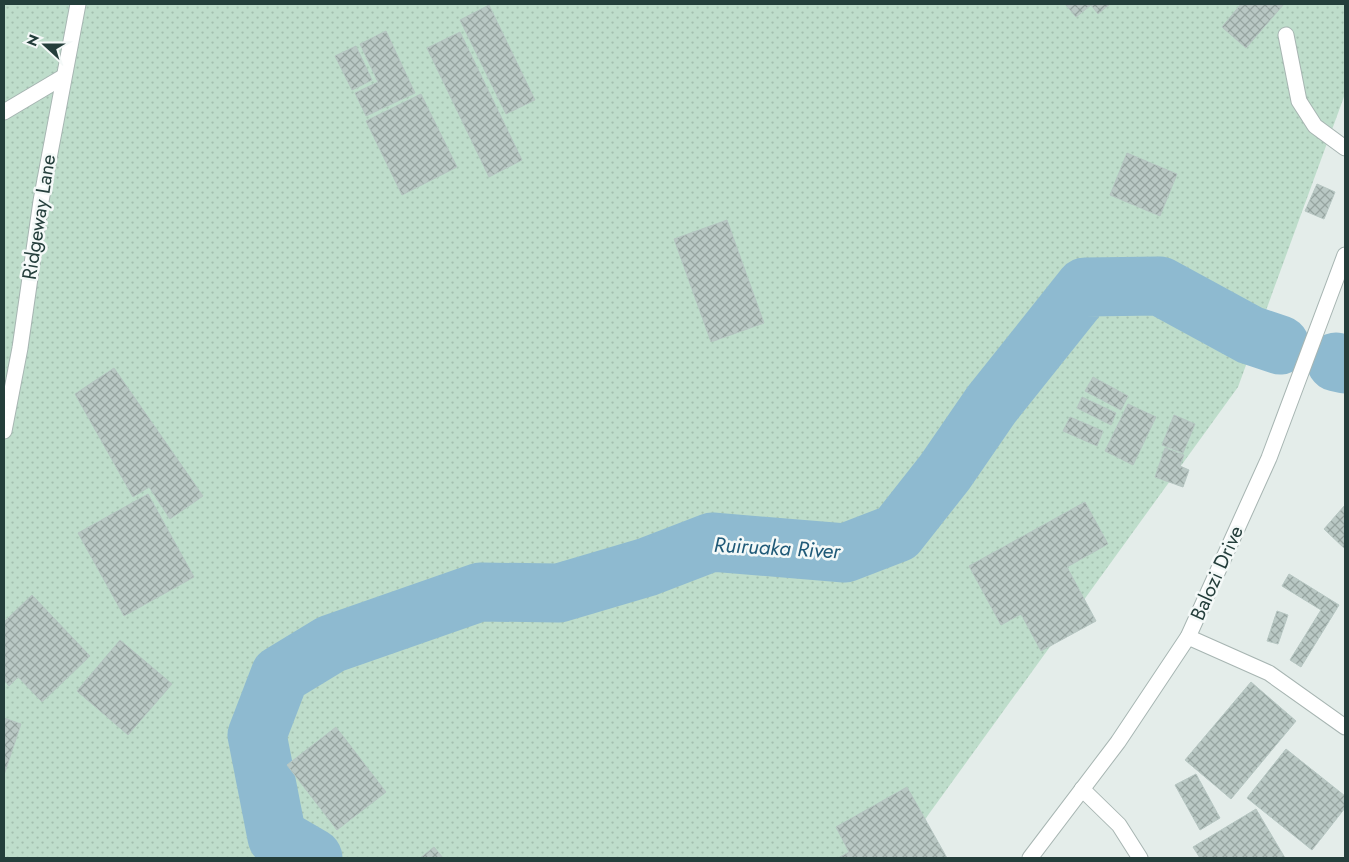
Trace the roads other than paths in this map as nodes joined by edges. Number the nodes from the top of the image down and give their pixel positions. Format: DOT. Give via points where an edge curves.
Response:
graph roads {
  1 [pos="78,4"];
  2 [pos="1286,35"];
  3 [pos="63,77"];
  4 [pos="4,112"];
  5 [pos="1345,148"];
  6 [pos="1345,255"];
  7 [pos="4,431"];
  8 [pos="1188,637"];
  9 [pos="1345,727"];
  10 [pos="1082,789"];
  11 [pos="1030,858"];
  12 [pos="1140,858"];
  1 -- 3 [label="street, Ridgeway Lane"];
  2 -- 5 [label="street" via="1299,101 1315,126"];
  3 -- 4 [label="street"];
  3 -- 7 [label="street, Ridgeway Lane"];
  6 -- 8 [label="street, Balozi Drive" via="1269,458"];
  8 -- 9 [label="street" via="1269,673"];
  8 -- 10 [label="street, Balozi Drive" via="1118,742"];
  10 -- 11 [label="street, Balozi Drive"];
  10 -- 12 [label="street" via="1119,824"];
}
